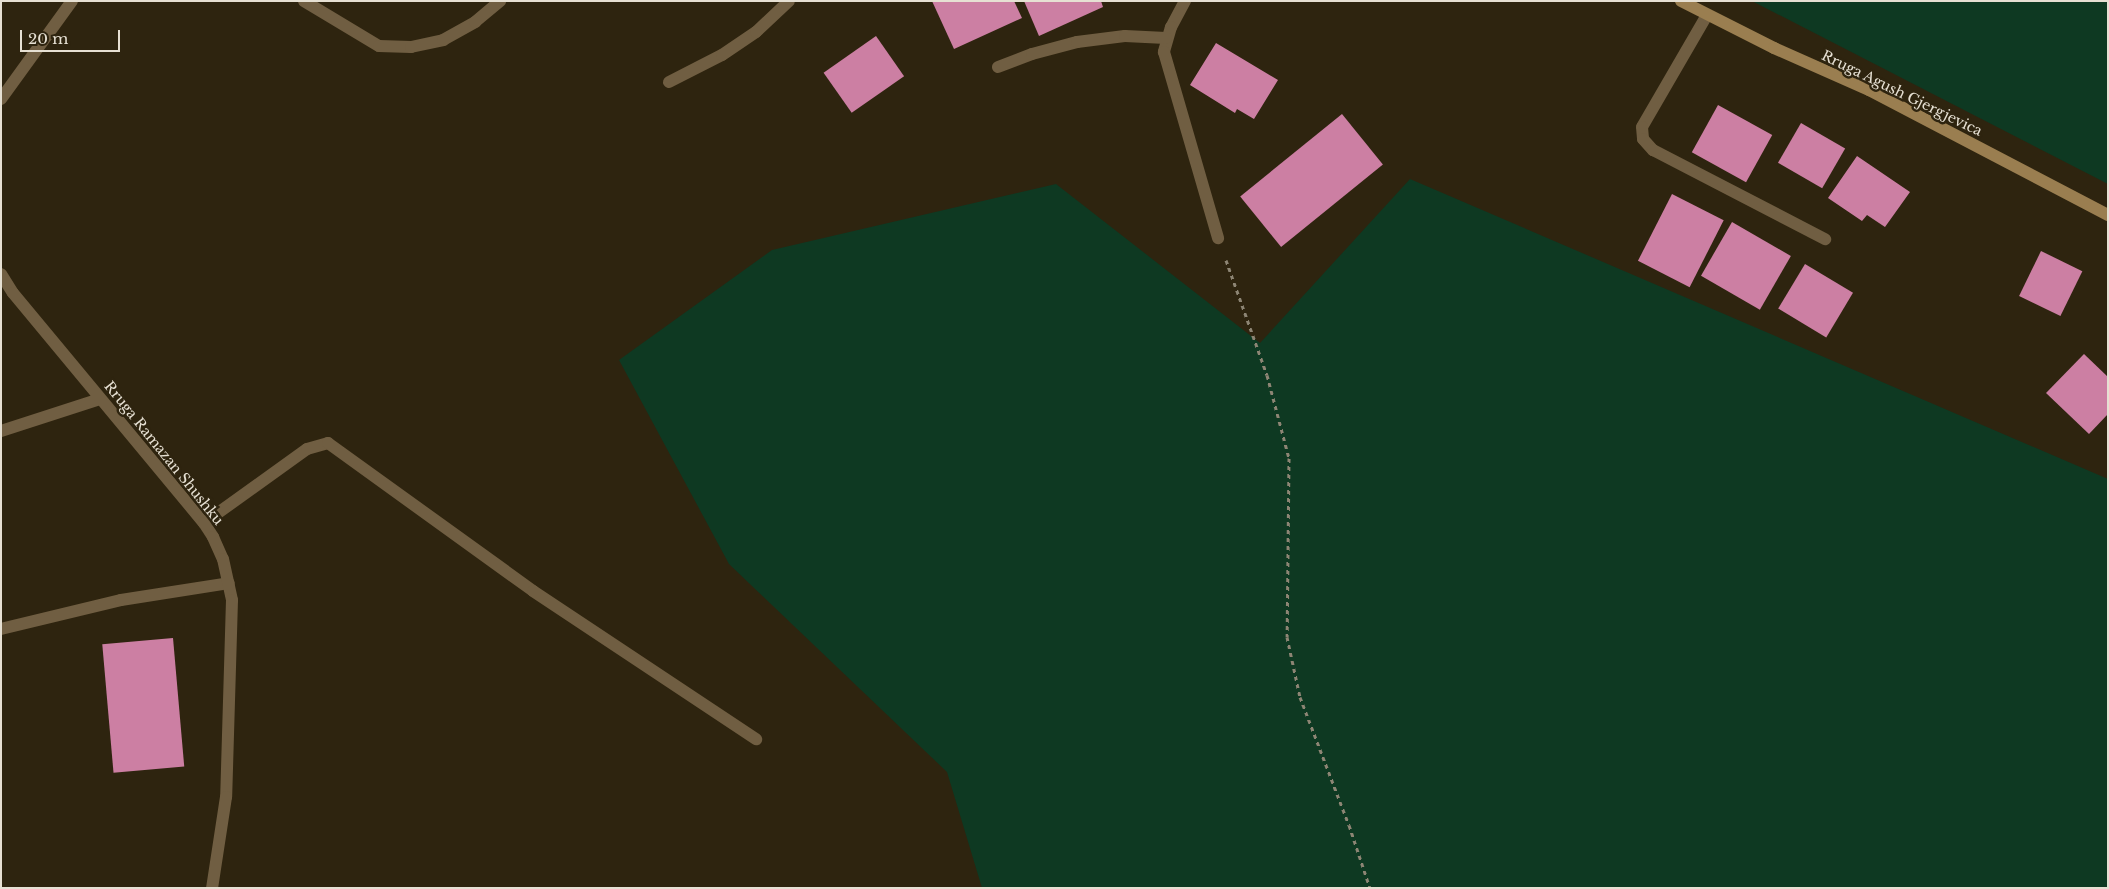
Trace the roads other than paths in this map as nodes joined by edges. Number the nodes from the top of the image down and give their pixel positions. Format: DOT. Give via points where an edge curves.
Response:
graph roads {
  1 [pos="72,1"];
  2 [pos="304,1"];
  3 [pos="500,1"];
  4 [pos="789,1"];
  5 [pos="1185,1"];
  6 [pos="1681,1"];
  7 [pos="1707,15"];
  8 [pos="1166,38"];
  9 [pos="998,66"];
  10 [pos="670,82"];
  11 [pos="1,98"];
  12 [pos="2108,215"];
  13 [pos="1218,238"];
  14 [pos="1825,238"];
  15 [pos="1,274"];
  16 [pos="100,399"];
  17 [pos="1,431"];
  18 [pos="204,523"];
  19 [pos="229,583"];
  20 [pos="1,629"];
  21 [pos="756,739"];
  22 [pos="212,888"];
  1 -- 11 [label="street"];
  2 -- 3 [label="street" via="379,46 411,47 443,40 476,22"];
  4 -- 10 [label="street" via="756,32 722,55"];
  5 -- 8 [label="street"];
  6 -- 7 [label="main road, Rruga Agush Gjergjevica"];
  7 -- 12 [label="main road, Rruga Agush Gjergjevica" via="1869,90"];
  7 -- 14 [label="street" via="1642,127 1643,139 1653,150"];
  8 -- 9 [label="street" via="1125,36 1077,42"];
  8 -- 13 [label="street" via="1166,66"];
  15 -- 16 [label="street, Rruga Ramazan Shushku"];
  16 -- 17 [label="street"];
  16 -- 18 [label="street, Rruga Ramazan Shushku"];
  18 -- 19 [label="street, Rruga Ramazan Shushku" via="223,559"];
  18 -- 21 [label="street" via="307,449 328,443 533,591"];
  19 -- 20 [label="street" via="121,600"];
  19 -- 22 [label="street, Rruga Ramazan Shushku" via="232,600 226,797"];
}
